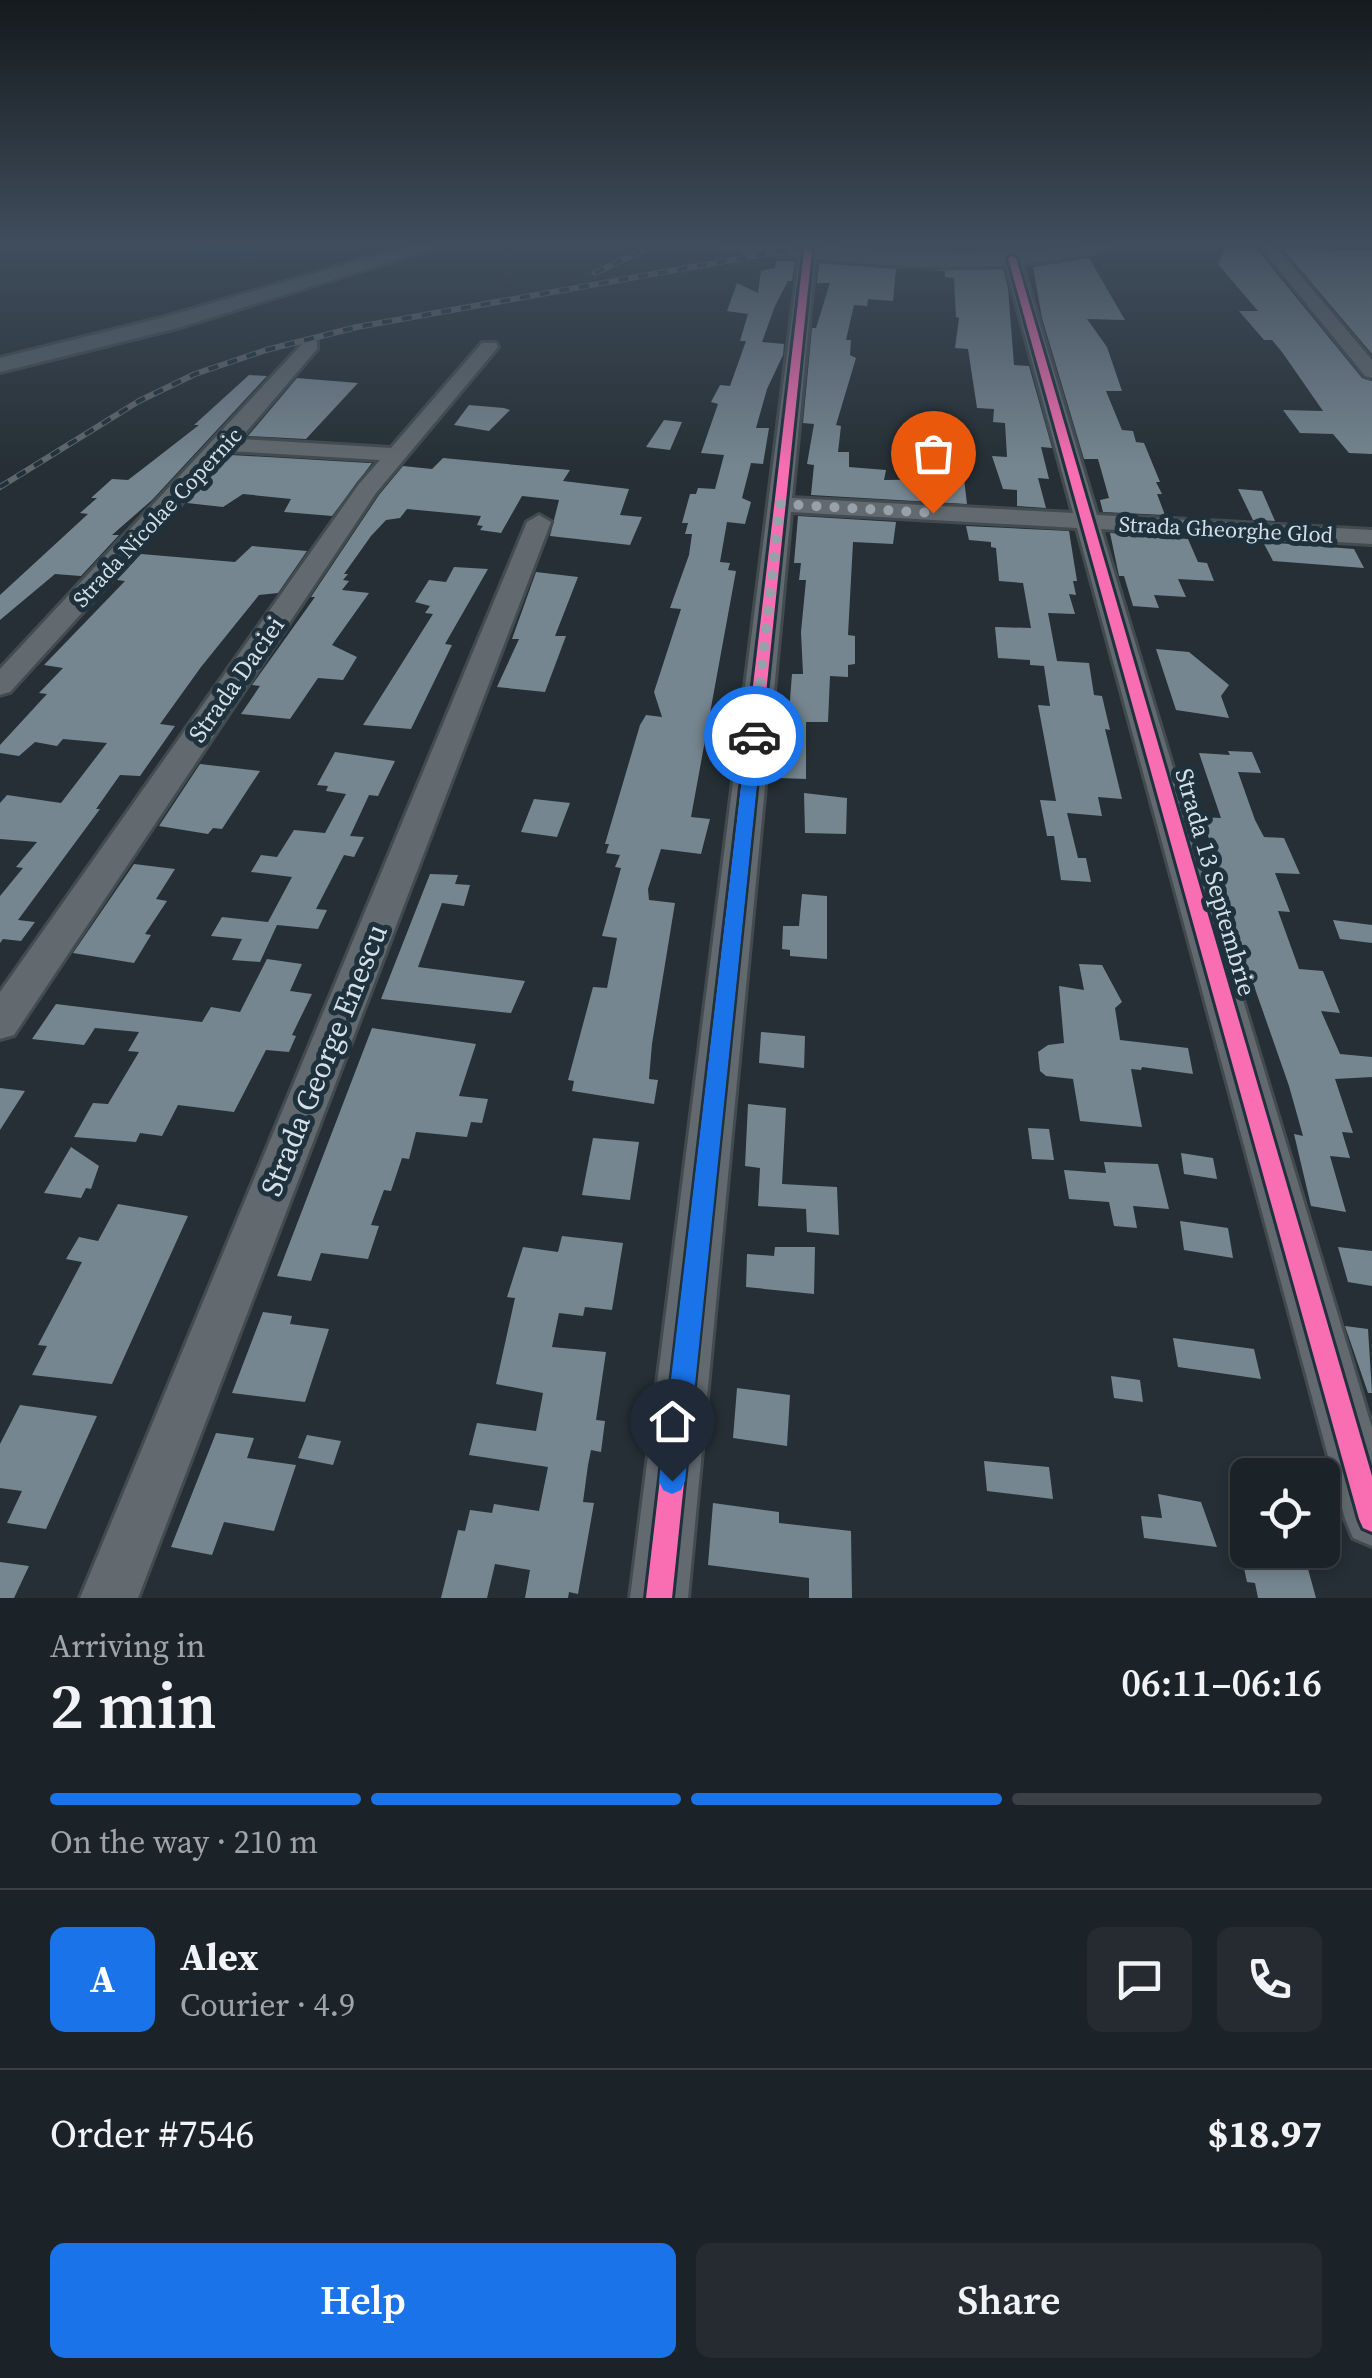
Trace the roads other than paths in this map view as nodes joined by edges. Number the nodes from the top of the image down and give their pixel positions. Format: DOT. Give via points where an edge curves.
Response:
graph roads {
  1 [pos="185,319"];
  2 [pos="801,319"];
  3 [pos="1029,319"];
  4 [pos="1327,319"];
  5 [pos="310,345"];
  6 [pos="488,347"];
  7 [pos="0,365"];
  8 [pos="1372,372"];
  9 [pos="223,444"];
  10 [pos="397,455"];
  11 [pos="780,504"];
  12 [pos="1087,521"];
  13 [pos="539,522"];
  14 [pos="1372,537"];
  15 [pos="0,686"];
  16 [pos="0,1023"];
  17 [pos="1372,1519"];
  18 [pos="109,1598"];
  19 [pos="659,1598"];
  1 -- 7 [label="main road"];
  2 -- 11 [label="street"];
  3 -- 12 [label="street, Strada 13 Septembrie"];
  4 -- 8 [label="street"];
  5 -- 9 [label="street, Strada Nicolae Copernic"];
  6 -- 10 [label="street, Strada Daciei"];
  9 -- 10 [label="street"];
  9 -- 15 [label="street, Strada Nicolae Copernic"];
  10 -- 16 [label="street, Strada Daciei"];
  11 -- 12 [label="street, Strada Gheorghe Glod"];
  11 -- 19 [label="street"];
  12 -- 14 [label="street, Strada Gheorghe Glod"];
  12 -- 17 [label="street, Strada 13 Septembrie"];
  13 -- 18 [label="street, Strada George Enescu"];
}
